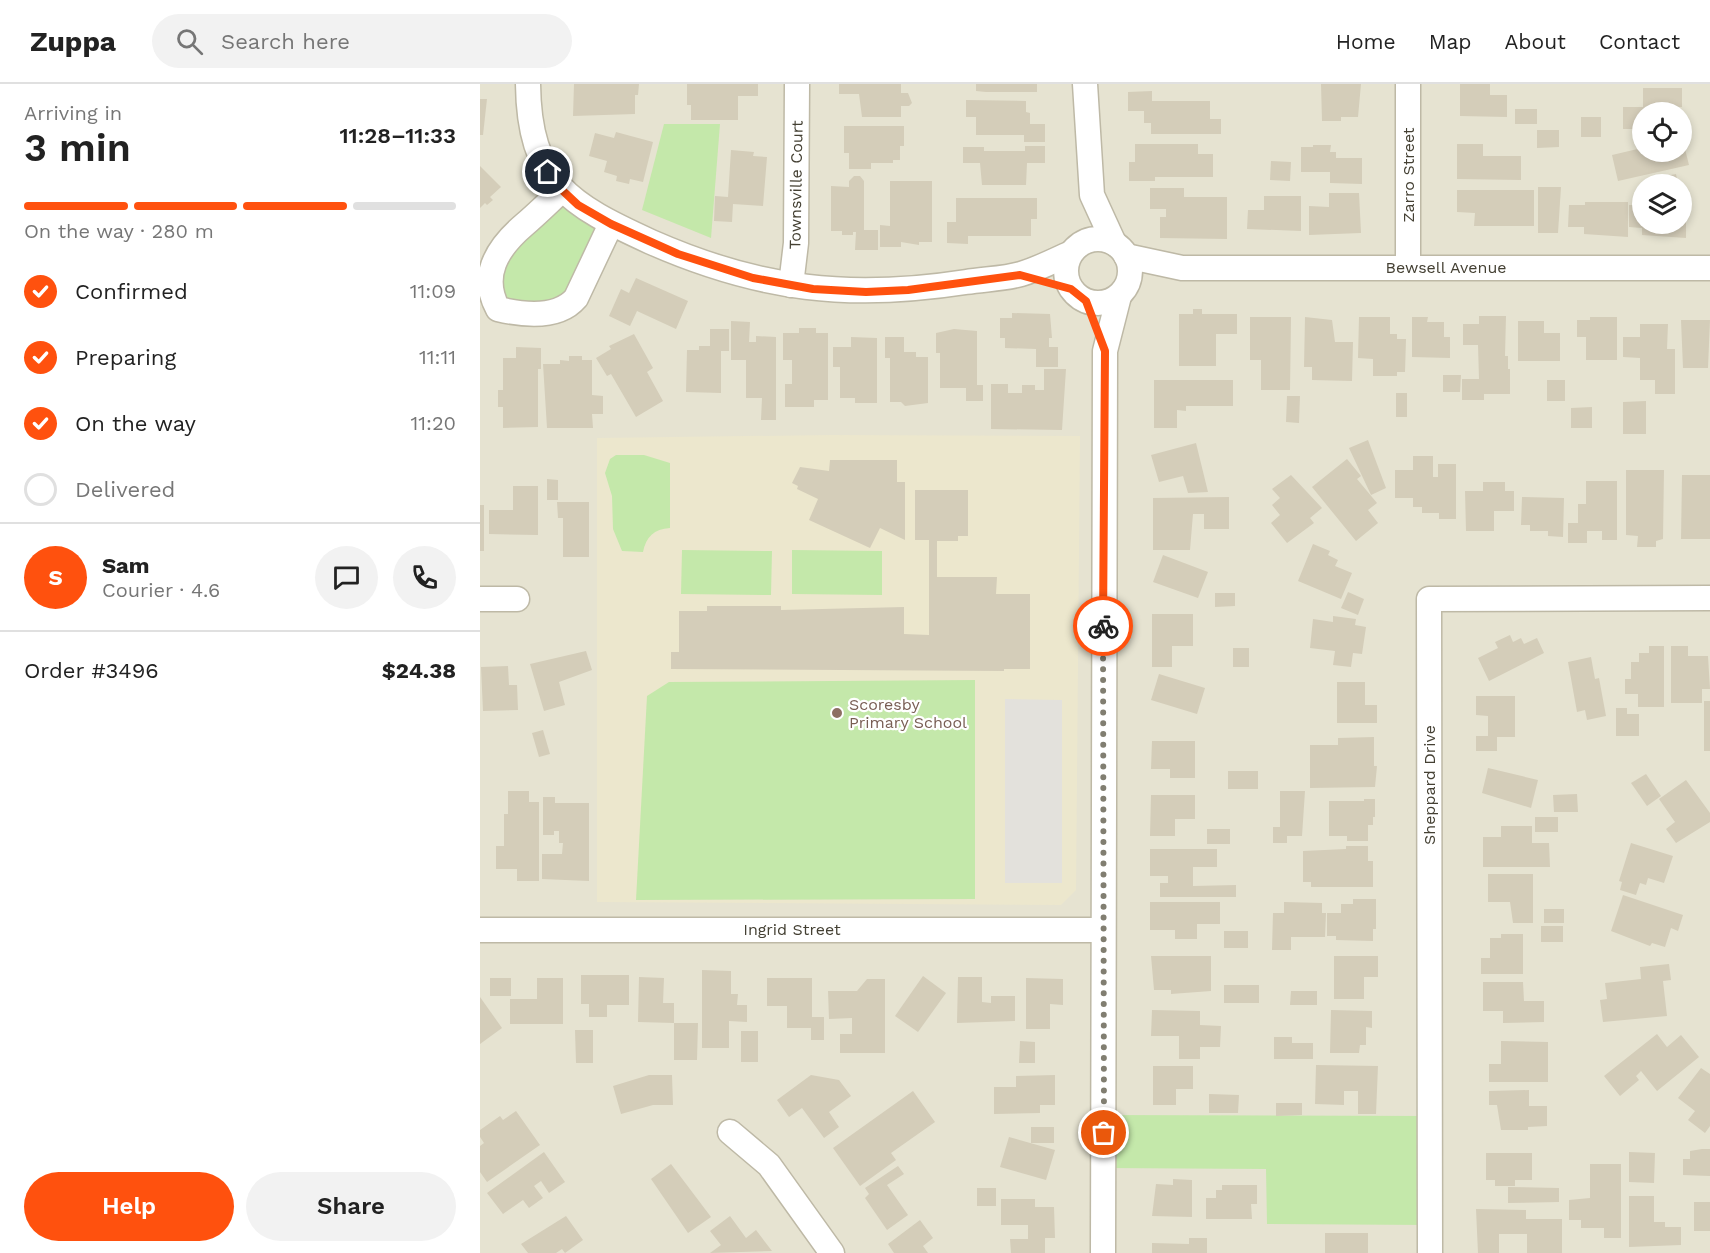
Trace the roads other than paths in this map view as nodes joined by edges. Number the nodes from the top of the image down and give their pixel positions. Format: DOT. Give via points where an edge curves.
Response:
graph roads {
  1 [pos="528,84"];
  2 [pos="797,84"];
  3 [pos="1085,84"];
  4 [pos="1408,84"];
  5 [pos="562,190"];
  6 [pos="1092,195"];
  7 [pos="611,224"];
  8 [pos="1120,250"];
  9 [pos="1073,251"];
  10 [pos="1408,267"];
  11 [pos="1182,268"];
  12 [pos="1710,268"];
  13 [pos="1020,275"];
  14 [pos="790,285"];
  15 [pos="1122,292"];
  16 [pos="1078,295"];
  17 [pos="1105,351"];
  18 [pos="1710,598"];
  19 [pos="480,599"];
  20 [pos="517,599"];
  21 [pos="480,930"];
  22 [pos="1103,930"];
  23 [pos="730,1132"];
  24 [pos="832,1253"];
  25 [pos="1103,1253"];
  26 [pos="1430,1253"];
  1 -- 5 [label="street" via="533,138 548,172"];
  2 -- 14 [label="street, Townsville Court" via="796,243"];
  3 -- 6 [label="street"];
  4 -- 10 [label="street, Zarro Street"];
  5 -- 7 [label="street" via="578,205"];
  5 -- 7 [label="street" via="483,264 484,294 498,309 546,313 569,306"];
  6 -- 8 [label="street"];
  6 -- 9 [label="street"];
  7 -- 14 [label="street" via="703,263"];
  8 -- 9 [label="street" via="1094,239"];
  8 -- 11 [label="street, Bewsell Avenue"];
  8 -- 15 [label="street" via="1130,267"];
  9 -- 13 [label="street"];
  9 -- 16 [label="street" via="1065,271"];
  10 -- 11 [label="street, Bewsell Avenue"];
  10 -- 12 [label="street, Bewsell Avenue"];
  11 -- 15 [label="street, Bewsell Avenue"];
  13 -- 14 [label="street" via="885,291 848,292"];
  13 -- 16 [label="street"];
  15 -- 16 [label="street" via="1103,303"];
  15 -- 17 [label="street"];
  16 -- 17 [label="street"];
  17 -- 22 [label="street"];
  18 -- 26 [label="street, Sheppard Drive" via="1429,599"];
  19 -- 20 [label="street"];
  21 -- 22 [label="street, Ingrid Street"];
  22 -- 25 [label="street"];
  23 -- 24 [label="street" via="769,1165"];
}
